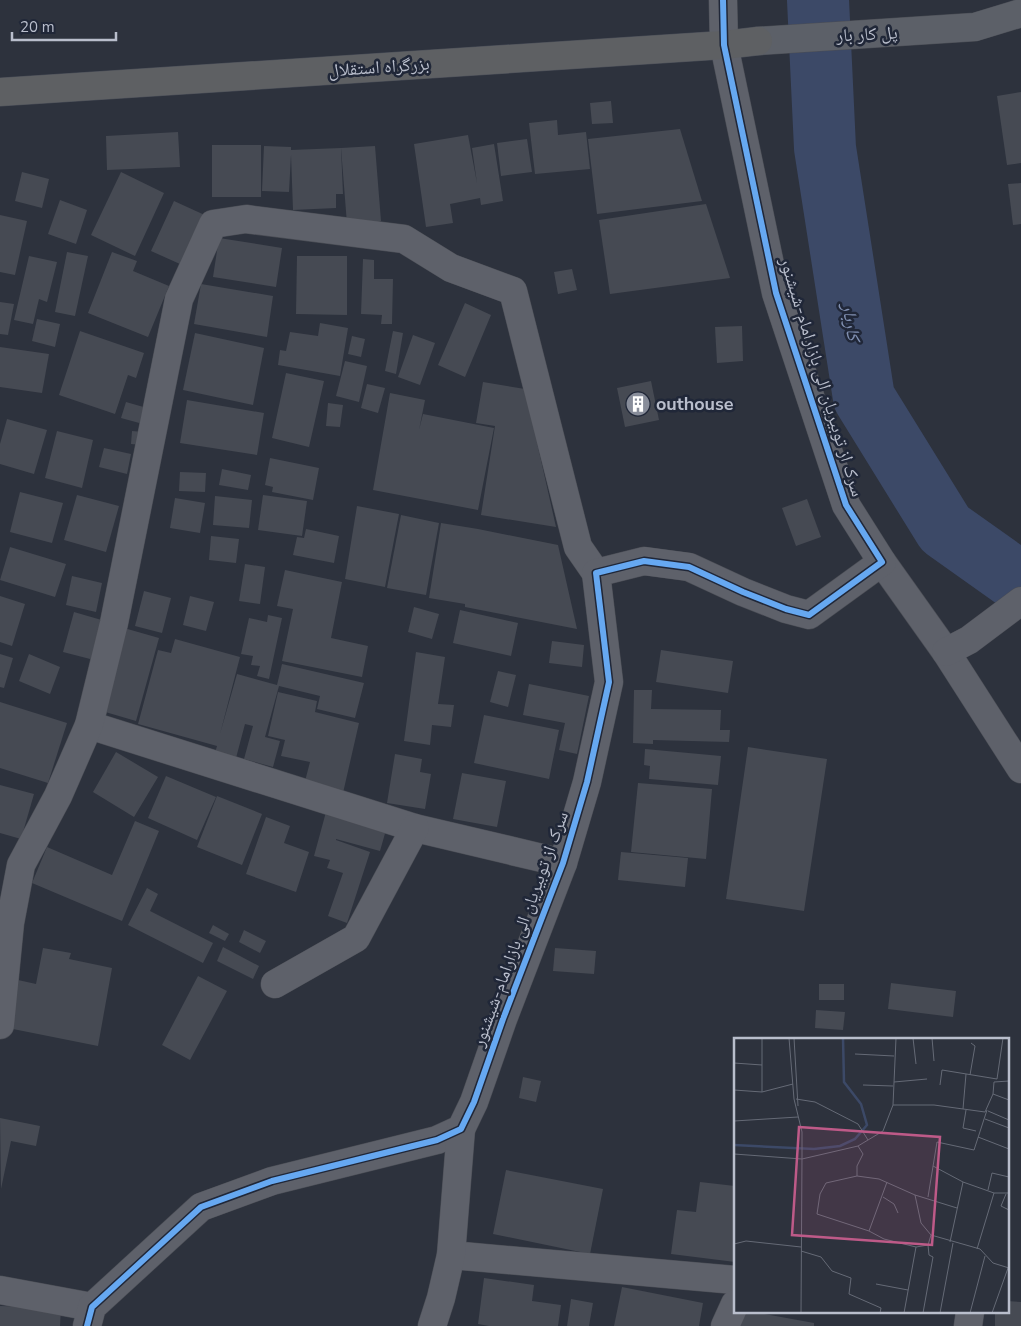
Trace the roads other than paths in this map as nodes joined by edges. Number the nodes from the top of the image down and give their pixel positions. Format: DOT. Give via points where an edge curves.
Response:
graph roads {
  1 [pos="723,0"];
  2 [pos="1021,12"];
  3 [pos="758,41"];
  4 [pos="724,45"];
  5 [pos="0,92"];
  6 [pos="882,562"];
  7 [pos="596,574"];
  8 [pos="1021,601"];
  9 [pos="958,646"];
  10 [pos="89,725"];
  11 [pos="1021,769"];
  12 [pos="415,828"];
  13 [pos="563,863"];
  14 [pos="275,984"];
  15 [pos="0,1026"];
  16 [pos="461,1129"];
  17 [pos="450,1255"];
  18 [pos="734,1280"];
  19 [pos="0,1290"];
  20 [pos="734,1306"];
  21 [pos="90,1317"];
  22 [pos="432,1326"];
  23 [pos="725,1326"];
  1 -- 4 [label="street, سرک از توبیریان الی بازارامام-شیشنور"];
  2 -- 3 [label="main road, پل کار بار" via="975,28"];
  3 -- 4 [label="highway, بزرگراه استقلال"];
  4 -- 5 [label="highway, بزرگراه استقلال"];
  4 -- 6 [label="street, سرک از توبیریان الی بازارامام-شیشنور" via="776,293 846,505"];
  6 -- 7 [label="street" via="809,616 689,568 644,561"];
  6 -- 9 [label="street, سرک از توبیریان الی بازارامام-شیشنور"];
  7 -- 10 [label="street" via="578,546 513,291 451,268 404,239 246,219 213,224 179,299 114,623"];
  7 -- 13 [label="street, سرک از توبیریان الی بازارامام-شیشنور" via="609,682 587,782"];
  8 -- 9 [label="street"];
  9 -- 11 [label="street, سرک از توبیریان الی بازارامام-شیشنور"];
  10 -- 12 [label="street"];
  10 -- 15 [label="street" via="58,796 21,865 10,923"];
  12 -- 13 [label="street"];
  12 -- 14 [label="street" via="356,938"];
  13 -- 16 [label="street, سرک از توبیریان الی بازارامام-شیشنور"];
  16 -- 17 [label="street"];
  16 -- 21 [label="street" via="437,1140 272,1181 201,1207"];
  17 -- 18 [label="street"];
  17 -- 22 [label="street"];
  19 -- 21 [label="street"];
  20 -- 23 [label="street"];
}
